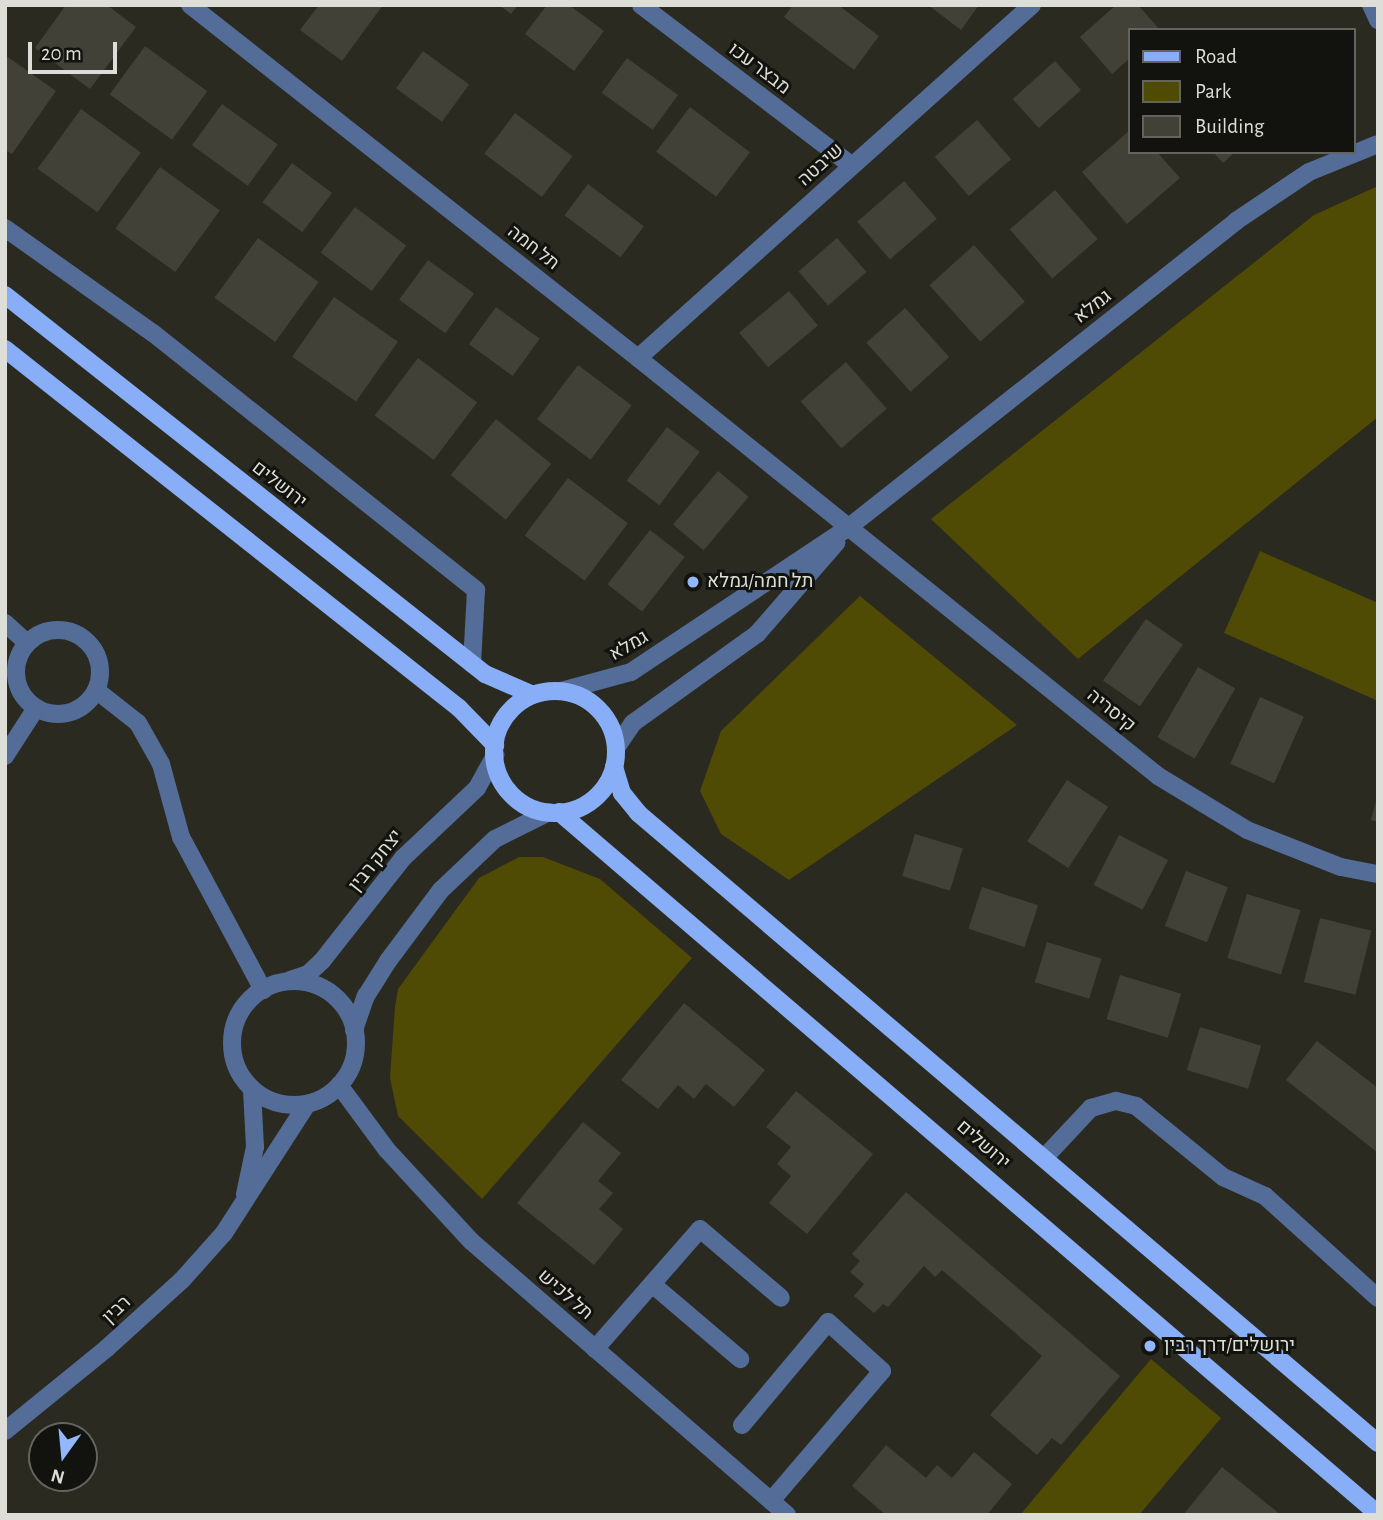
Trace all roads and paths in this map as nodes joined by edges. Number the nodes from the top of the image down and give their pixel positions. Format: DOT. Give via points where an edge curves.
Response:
graph roads {
  1 [pos="190,5"];
  2 [pos="641,5"];
  3 [pos="1032,5"];
  4 [pos="1371,5"];
  5 [pos="1378,20"];
  6 [pos="1378,144"];
  7 [pos="1355,153"];
  8 [pos="1353,154"];
  9 [pos="852,165"];
  10 [pos="5,228"];
  11 [pos="5,295"];
  12 [pos="5,349"];
  13 [pos="638,358"];
  14 [pos="849,527"];
  15 [pos="5,623"];
  16 [pos="27,643"];
  17 [pos="472,664"];
  18 [pos="96,690"];
  19 [pos="561,691"];
  20 [pos="533,695"];
  21 [pos="36,708"];
  22 [pos="616,748"];
  23 [pos="495,750"];
  24 [pos="5,756"];
  25 [pos="614,767"];
  26 [pos="554,812"];
  27 [pos="1378,874"];
  28 [pos="280,983"];
  29 [pos="263,990"];
  30 [pos="354,1030"];
  31 [pos="340,1085"];
  32 [pos="252,1089"];
  33 [pos="307,1104"];
  34 [pos="1044,1158"];
  35 [pos="243,1205"];
  36 [pos="652,1284"];
  37 [pos="781,1298"];
  38 [pos="1378,1298"];
  39 [pos="595,1349"];
  40 [pos="740,1359"];
  41 [pos="742,1425"];
  42 [pos="5,1431"];
  43 [pos="1378,1443"];
  44 [pos="771,1501"];
  45 [pos="1378,1514"];
  46 [pos="787,1515"];
  1 -- 13 [label="street, תל חמה"];
  2 -- 9 [label="street, מבצר עכו"];
  3 -- 9 [label="street, שיבטה"];
  4 -- 5 [label="street"];
  6 -- 7 [label="street, גמלא"];
  8 -- 14 [label="street, גמלא" via="1309,172 1236,221"];
  9 -- 13 [label="street, שיבטה"];
  10 -- 17 [label="street" via="153,333 476,590"];
  11 -- 17 [label="main road, ירושלים"];
  12 -- 23 [label="main road" via="459,708"];
  13 -- 14 [label="street, תל חמה"];
  14 -- 19 [label="street, גמלא" via="631,672"];
  14 -- 22 [label="street, גמלא" via="757,634 632,723"];
  14 -- 27 [label="street, קיסריה" via="1158,776 1247,830 1341,867"];
  15 -- 16 [label="street"];
  16 -- 18 [label="street" via="57,629 84,638 99,662"];
  16 -- 21 [label="street" via="16,661 15,675 18,688"];
  17 -- 20 [label="main road, ירושלים" via="500,684"];
  18 -- 21 [label="street" via="76,710 49,713"];
  18 -- 29 [label="street" via="138,723 161,764 181,837"];
  19 -- 20 [label="main road"];
  19 -- 22 [label="main road" via="596,707 612,730"];
  20 -- 23 [label="main road" via="505,718"];
  21 -- 24 [label="street"];
  22 -- 25 [label="main road"];
  23 -- 26 [label="main road" via="499,773 514,796"];
  23 -- 28 [label="street, יצחק רבין" via="477,788 403,858 322,961 308,974"];
  25 -- 26 [label="main road" via="594,799"];
  25 -- 34 [label="main road, ירושלים" via="622,793 638,813"];
  26 -- 30 [label="street" via="495,839 441,890 366,996"];
  26 -- 45 [label="main road, ירושלים"];
  28 -- 29 [label="street"];
  28 -- 30 [label="street" via="310,984 328,992 347,1013"];
  29 -- 32 [label="street" via="242,1010 232,1037 236,1066"];
  30 -- 31 [label="street" via="353,1059"];
  31 -- 33 [label="street"];
  31 -- 39 [label="street, תל לכיש" via="387,1150 454,1224"];
  32 -- 33 [label="street" via="278,1103"];
  32 -- 35 [label="street" via="255,1147"];
  33 -- 35 [label="street"];
  34 -- 38 [label="street" via="1091,1108 1116,1101 1136,1106 1223,1177 1265,1196"];
  34 -- 43 [label="main road, ירושלים"];
  35 -- 42 [label="street, רבין" via="181,1280"];
  36 -- 37 [label="street" via="700,1229"];
  36 -- 39 [label="street"];
  36 -- 40 [label="street"];
  39 -- 44 [label="street, תל לכיש"];
  41 -- 44 [label="street" via="828,1322 882,1371"];
  44 -- 46 [label="street, תל לכיש"];
}
